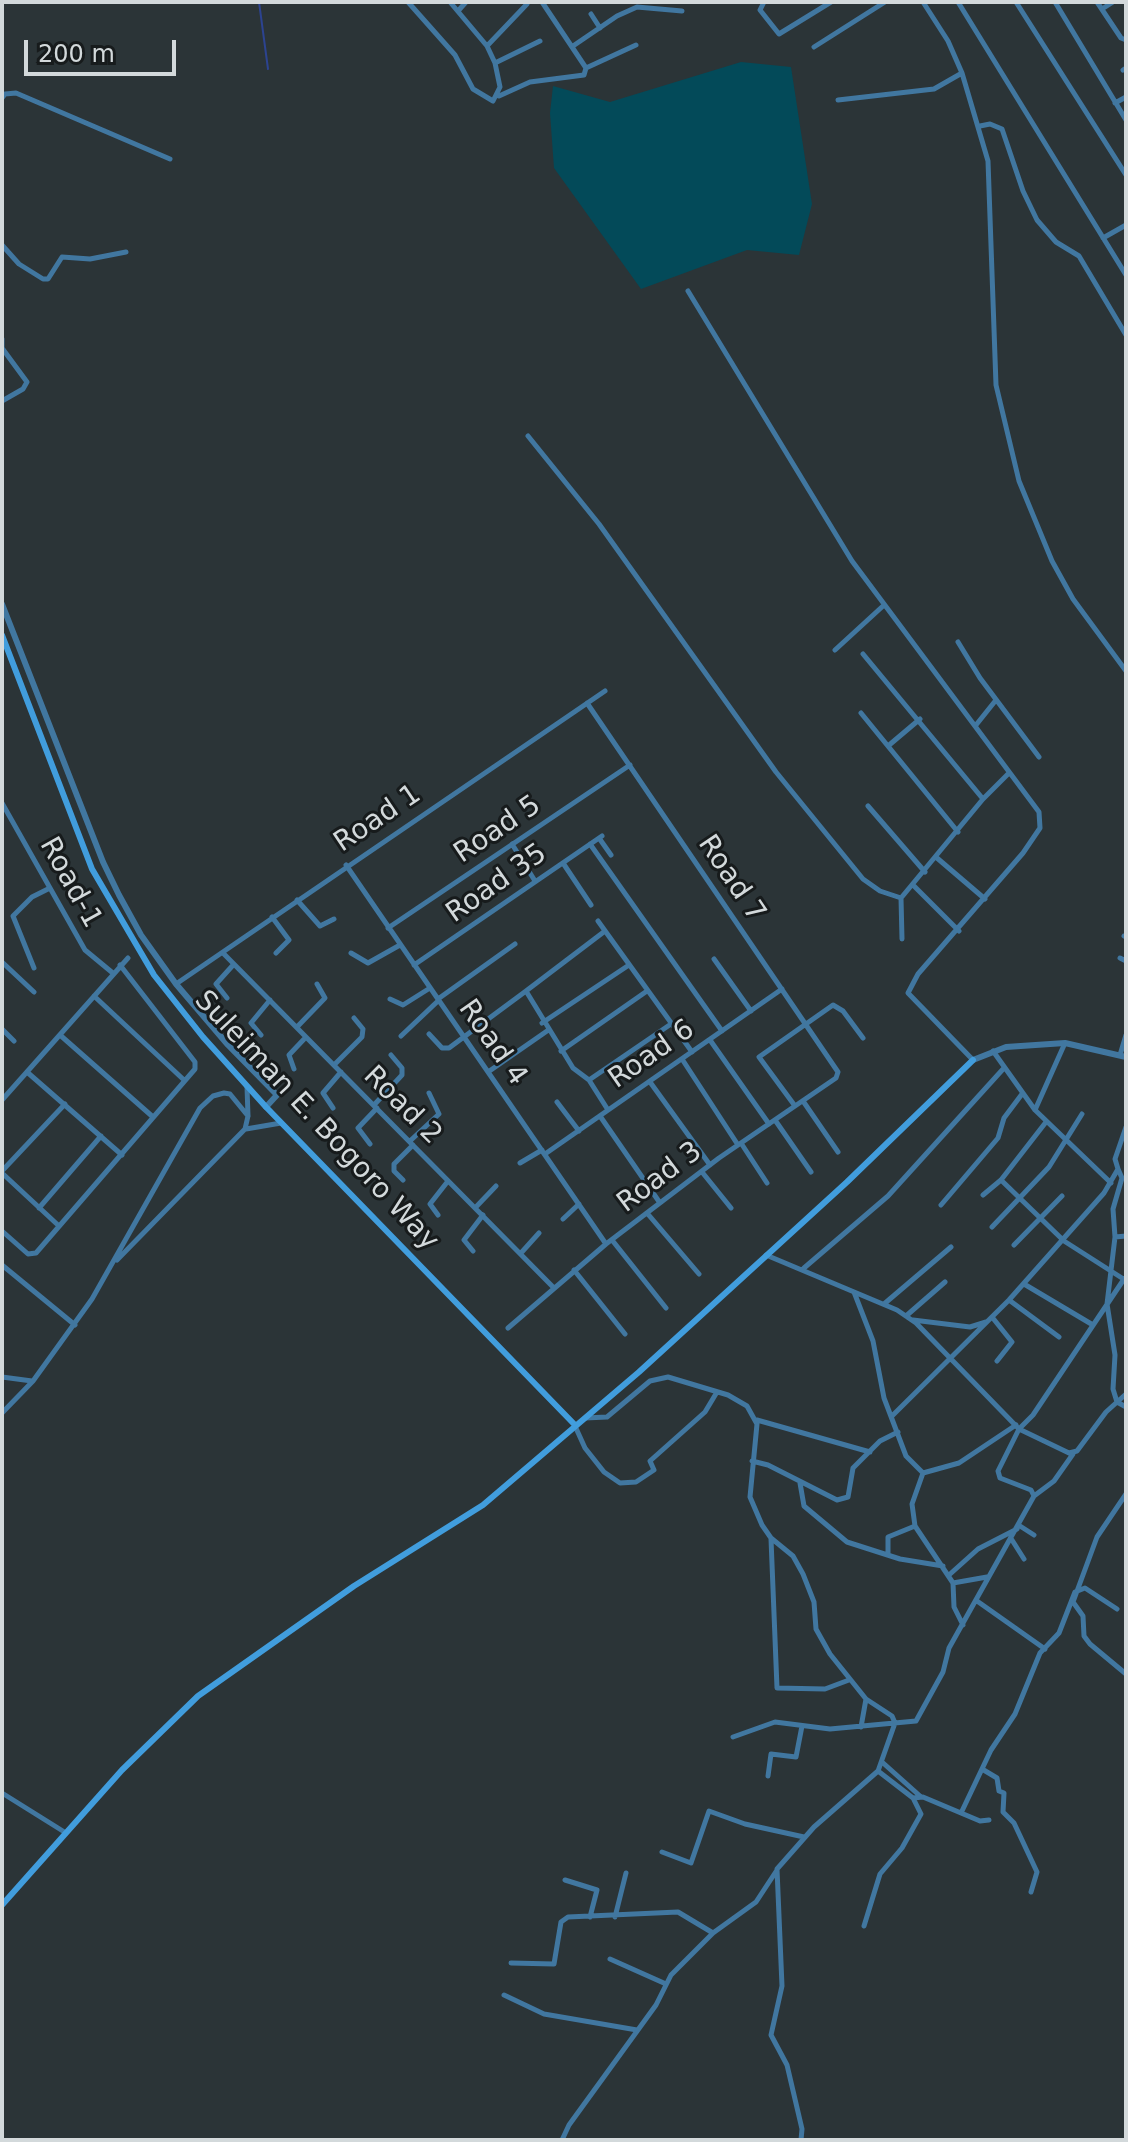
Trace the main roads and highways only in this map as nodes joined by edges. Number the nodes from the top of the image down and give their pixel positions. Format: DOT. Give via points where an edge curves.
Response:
graph roads {
  1 [pos="2,635"];
  2 [pos="973,1060"];
  3 [pos="575,1425"];
  4 [pos="2,1905"];
  1 -- 3 [label="main road, Suleiman E. Bogoro Way" via="103,891 154,975 247,1087"];
  2 -- 3 [label="main road" via="847,1182"];
  3 -- 4 [label="main road" via="483,1505 354,1586 198,1696 122,1770"];
}
